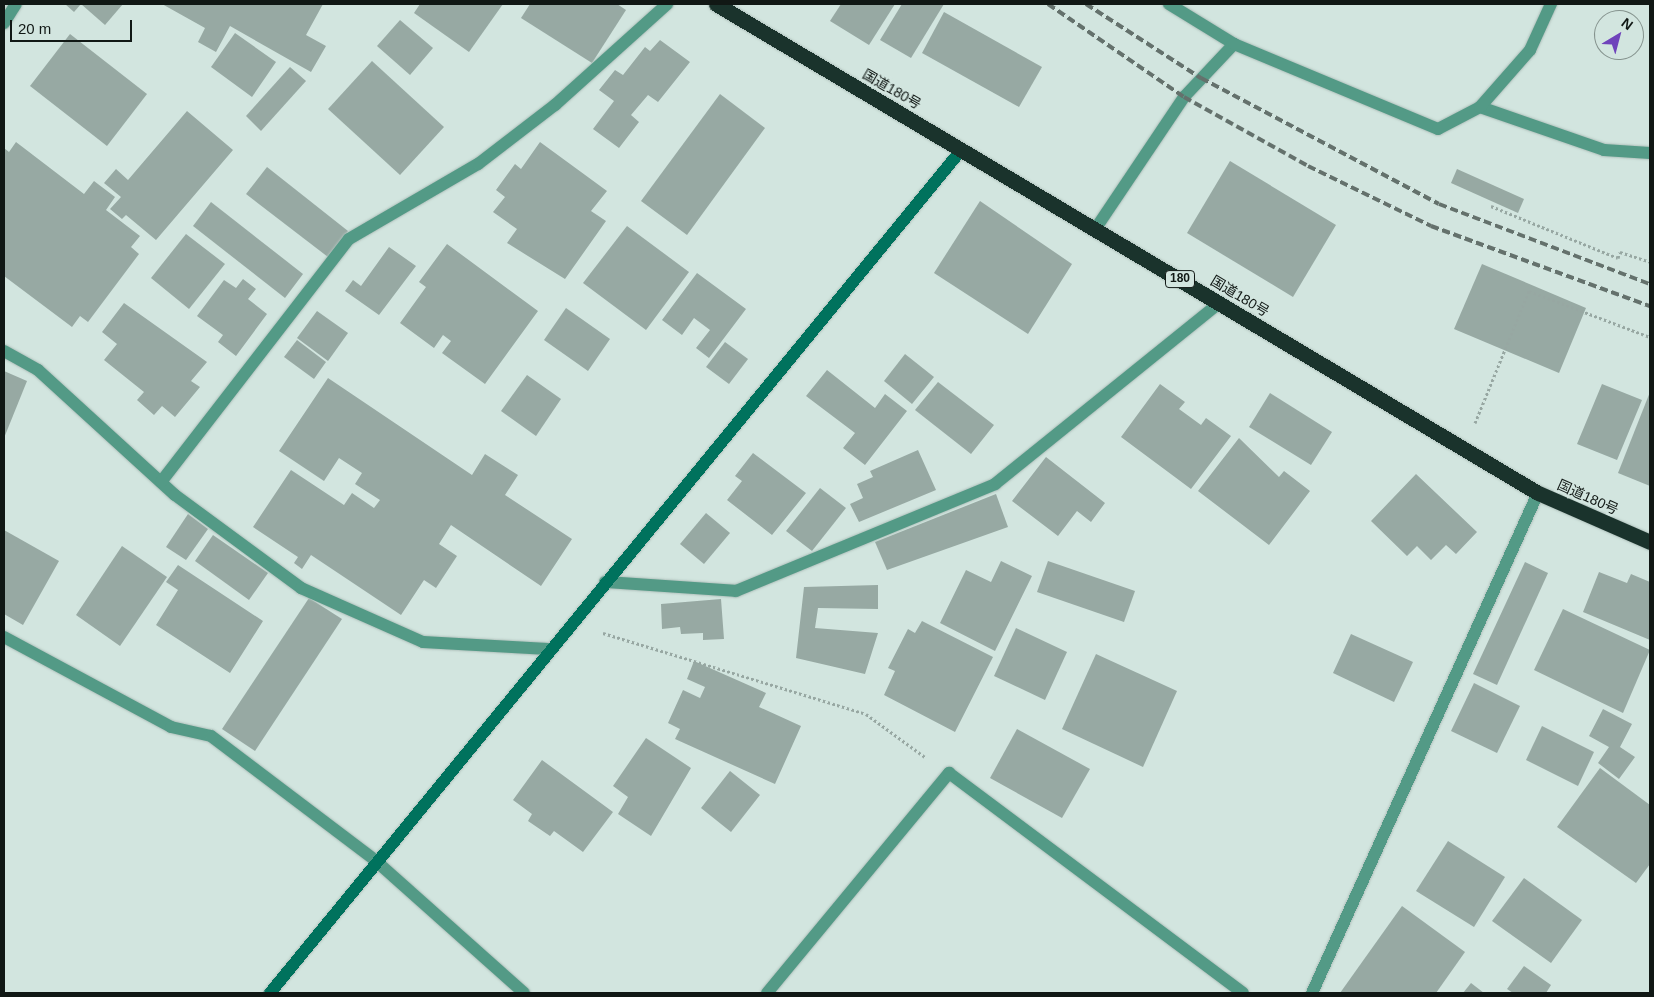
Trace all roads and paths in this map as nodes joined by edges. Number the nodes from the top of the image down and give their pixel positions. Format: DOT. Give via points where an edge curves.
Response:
graph roads {
  1 [pos="16,4"];
  2 [pos="667,4"];
  3 [pos="716,4"];
  4 [pos="1170,4"];
  5 [pos="1551,4"];
  6 [pos="4,23"];
  7 [pos="1234,44"];
  8 [pos="1480,107"];
  9 [pos="962,149"];
  10 [pos="1650,152"];
  11 [pos="1491,206"];
  12 [pos="1096,228"];
  13 [pos="1650,262"];
  14 [pos="1219,303"];
  15 [pos="1650,337"];
  16 [pos="4,352"];
  17 [pos="1464,449"];
  18 [pos="160,482"];
  19 [pos="1538,493"];
  20 [pos="1650,542"];
  21 [pos="605,582"];
  22 [pos="572,621"];
  23 [pos="4,637"];
  24 [pos="548,649"];
  25 [pos="949,773"];
  26 [pos="376,861"];
  27 [pos="270,993"];
  28 [pos="524,993"];
  29 [pos="767,993"];
  30 [pos="1244,993"];
  31 [pos="1312,993"];
  1 -- 6 [label="street"];
  2 -- 18 [label="street" via="555,105 478,164 348,239"];
  3 -- 9 [label="highway, 国道180号 / 180"];
  4 -- 7 [label="street"];
  5 -- 8 [label="street" via="1530,50"];
  7 -- 8 [label="street" via="1438,129"];
  7 -- 12 [label="street" via="1184,97"];
  8 -- 10 [label="street" via="1604,150"];
  9 -- 12 [label="highway, 国道180号 / 180"];
  9 -- 21 [label="street"];
  11 -- 13 [label="path" via="1618,258 1620,252"];
  12 -- 14 [label="highway, 国道180号 / 180"];
  14 -- 17 [label="highway, 国道180号 / 180"];
  14 -- 21 [label="street" via="995,484 736,591"];
  15 -- 17 [label="path" via="1529,291"];
  16 -- 18 [label="street" via="65,392"];
  17 -- 19 [label="highway, 国道180号 / 180"];
  18 -- 24 [label="street" via="301,588 415,638"];
  19 -- 20 [label="highway, 国道180号 / 180"];
  19 -- 31 [label="street"];
  21 -- 22 [label="street"];
  22 -- 24 [label="street"];
  22 -- 25 [label="path" via="866,714"];
  23 -- 26 [label="street" via="171,727 211,736"];
  24 -- 26 [label="street"];
  25 -- 29 [label="street"];
  25 -- 30 [label="street"];
  26 -- 27 [label="street"];
  26 -- 28 [label="street"];
}
